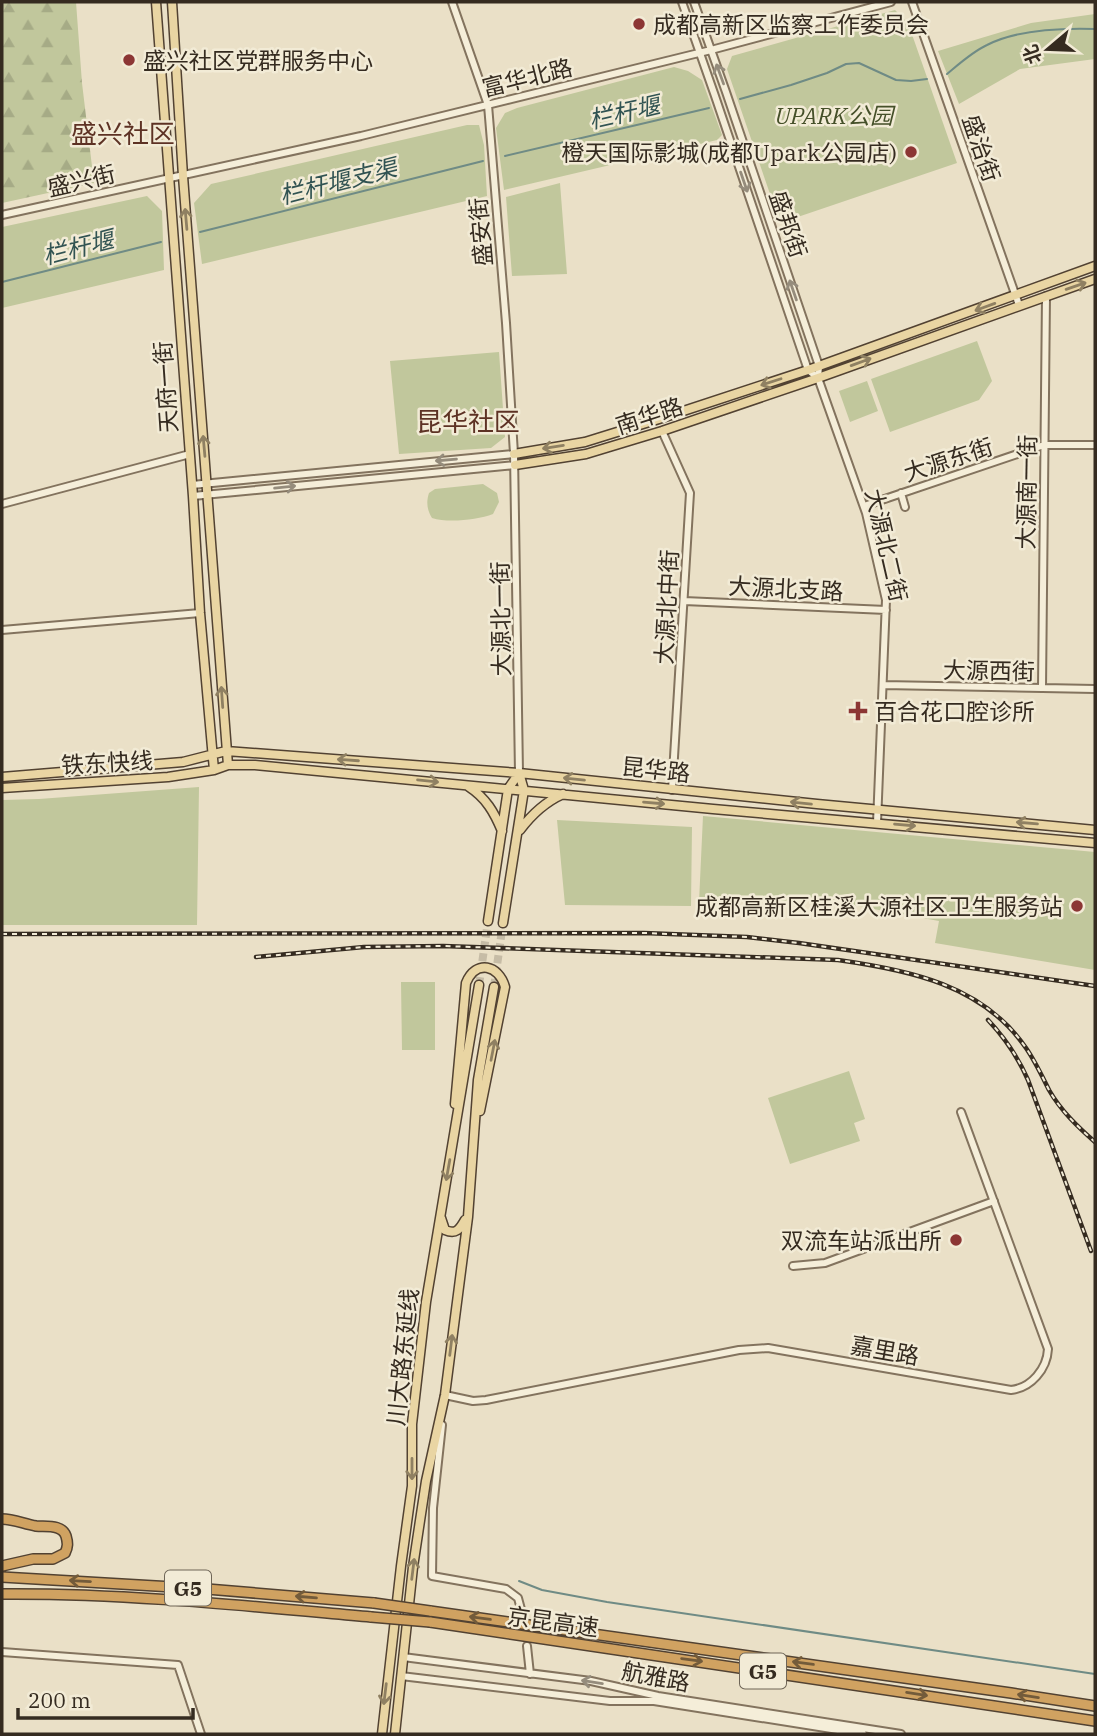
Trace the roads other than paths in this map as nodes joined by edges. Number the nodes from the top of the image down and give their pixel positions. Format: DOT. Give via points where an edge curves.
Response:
graph roads {
  1 [pos="156,2"];
  2 [pos="172,2"];
  3 [pos="453,2"];
  4 [pos="682,2"];
  5 [pos="694,2"];
  6 [pos="891,2"];
  7 [pos="912,2"];
  8 [pos="711,50"];
  9 [pos="700,53"];
  10 [pos="488,105"];
  11 [pos="183,176"];
  12 [pos="169,179"];
  13 [pos="2,215"];
  14 [pos="1095,266"];
  15 [pos="1095,279"];
  16 [pos="1015,296"];
  17 [pos="1046,296"];
  18 [pos="1019,305"];
  19 [pos="819,366"];
  20 [pos="808,370"];
  21 [pos="818,378"];
  22 [pos="662,431"];
  23 [pos="1095,444"];
  24 [pos="1044,445"];
  25 [pos="190,453"];
  26 [pos="514,454"];
  27 [pos="515,465"];
  28 [pos="207,483"];
  29 [pos="192,485"];
  30 [pos="901,493"];
  31 [pos="208,494"];
  32 [pos="193,496"];
  33 [pos="2,504"];
  34 [pos="864,506"];
  35 [pos="905,507"];
  36 [pos="684,601"];
  37 [pos="886,610"];
  38 [pos="200,613"];
  39 [pos="2,630"];
  40 [pos="883,685"];
  41 [pos="1042,688"];
  42 [pos="1095,689"];
  43 [pos="226,751"];
  44 [pos="213,755"];
  45 [pos="228,765"];
  46 [pos="214,770"];
  47 [pos="519,774"];
  48 [pos="2,777"];
  49 [pos="466,785"];
  50 [pos="2,788"];
  51 [pos="508,789"];
  52 [pos="524,790"];
  53 [pos="672,790"];
  54 [pos="564,794"];
  55 [pos="878,810"];
  56 [pos="877,823"];
  57 [pos="1095,830"];
  58 [pos="502,831"];
  59 [pos="518,832"];
  60 [pos="1095,843"];
  61 [pos="488,921"];
  62 [pos="503,923"];
  63 [pos="479,985"];
  64 [pos="494,987"];
  65 [pos="961,1112"];
  66 [pos="453,1140"];
  67 [pos="474,1141"];
  68 [pos="994,1201"];
  69 [pos="440,1215"];
  70 [pos="468,1217"];
  71 [pos="793,1266"];
  72 [pos="445,1395"];
  73 [pos="2,1519"];
  74 [pos="2,1566"];
  75 [pos="2,1577"];
  76 [pos="2,1594"];
  77 [pos="522,1613"];
  78 [pos="527,1646"];
  79 [pos="2,1652"];
  80 [pos="403,1657"];
  81 [pos="530,1674"];
  82 [pos="401,1676"];
  83 [pos="1095,1706"];
  84 [pos="1095,1721"];
  85 [pos="201,1734"];
  86 [pos="382,1734"];
  87 [pos="395,1734"];
  88 [pos="863,1734"];
  89 [pos="901,1734"];
  1 -- 12 [label="main road, 天府一街"];
  2 -- 11 [label="main road, 天府一街"];
  3 -- 10 [label="street, 盛安街"];
  4 -- 9 [label="street, 盛邦街"];
  5 -- 8 [label="street, 盛邦街"];
  6 -- 8 [label="street, 富华北路"];
  7 -- 16 [label="street, 盛治街"];
  8 -- 9 [label="street, 富华北路"];
  19 -- 8 [label="street, 盛邦街, one-way"];
  9 -- 10 [label="street, 富华北路"];
  9 -- 20 [label="street, 盛邦街, one-way"];
  10 -- 11 [label="street, 富华北路"];
  10 -- 26 [label="street, 盛安街"];
  11 -- 12 [label="street, 富华北路"];
  28 -- 11 [label="main road, 天府一街, one-way"];
  12 -- 13 [label="street, 盛兴街"];
  12 -- 25 [label="main road, 天府一街"];
  14 -- 16 [label="main road, 南华路"];
  17 -- 15 [label="main road, 南华路, one-way"];
  16 -- 18 [label="street, 盛治街"];
  16 -- 19 [label="main road, 南华路, one-way"];
  17 -- 18 [label="main road, 南华路"];
  17 -- 24 [label="street, 大源南一街"];
  21 -- 18 [label="main road, 南华路, one-way"];
  19 -- 20 [label="main road, 南华路"];
  19 -- 21 [label="street, 盛邦街"];
  20 -- 21 [label="street"];
  20 -- 26 [label="main road, 南华路, one-way" via="585,442"];
  21 -- 22 [label="main road, 南华路"];
  21 -- 34 [label="street, 大源北二街"];
  22 -- 27 [label="main road, 南华路" via="586,454"];
  22 -- 36 [label="street, 大源北中街" via="690,493"];
  23 -- 24 [label="street, 大源东街"];
  24 -- 30 [label="street, 大源东街"];
  24 -- 41 [label="street, 大源南一街"];
  25 -- 29 [label="main road, 天府一街"];
  25 -- 33 [label="street"];
  26 -- 27 [label="street, 盛安街"];
  26 -- 28 [label="street, one-way"];
  31 -- 27 [label="street, 南华路, one-way"];
  27 -- 47 [label="street, 大源北一街"];
  28 -- 29 [label="street"];
  28 -- 31 [label="main road, 天府一街"];
  29 -- 32 [label="main road, 天府一街"];
  30 -- 34 [label="street, 大源东街"];
  30 -- 35 [label="street"];
  31 -- 32 [label="street, 南华路"];
  43 -- 31 [label="main road, 天府一街, one-way"];
  32 -- 38 [label="main road, 天府一街"];
  34 -- 37 [label="street, 大源北二街"];
  36 -- 37 [label="street, 大源北支路"];
  36 -- 53 [label="street, 大源北中街"];
  37 -- 40 [label="street, 大源北二街"];
  38 -- 39 [label="street"];
  38 -- 44 [label="main road, 天府一街"];
  40 -- 41 [label="street, 大源西街"];
  40 -- 55 [label="street, 大源北二街"];
  41 -- 42 [label="street, 大源西街"];
  43 -- 44 [label="main road, 昆华路"];
  43 -- 45 [label="main road, 天府一街"];
  47 -- 43 [label="main road, 昆华路, one-way"];
  44 -- 46 [label="main road, 天府一街"];
  44 -- 48 [label="main road, 铁东快线" via="183,762"];
  45 -- 46 [label="main road, 昆华路"];
  45 -- 49 [label="main road, 昆华路, one-way"];
  46 -- 50 [label="main road, 铁东快线"];
  47 -- 51 [label="main road"];
  47 -- 52 [label="main road"];
  53 -- 47 [label="main road, 昆华路, one-way"];
  49 -- 51 [label="main road, 昆华路"];
  49 -- 58 [label="main road" via="481,794"];
  51 -- 52 [label="main road, 昆华路"];
  51 -- 58 [label="main road"];
  52 -- 54 [label="main road, 昆华路"];
  52 -- 59 [label="main road"];
  55 -- 53 [label="main road, 昆华路, one-way"];
  54 -- 56 [label="main road, 昆华路, one-way"];
  54 -- 59 [label="main road" via="550,800"];
  55 -- 56 [label="street, 大源北二街"];
  57 -- 55 [label="main road, 昆华路, one-way"];
  56 -- 60 [label="main road, 昆华路, one-way"];
  58 -- 61 [label="main road"];
  59 -- 62 [label="main road"];
  63 -- 66 [label="main road, 川大路东延线"];
  64 -- 67 [label="main road, 川大路东延线" via="478,1080"];
  65 -- 68 [label="street, 嘉里路"];
  67 -- 66 [label="main road, one-way" via="505,987 498,972 487,967 475,970 466,982"];
  66 -- 69 [label="main road, 川大路东延线, one-way"];
  67 -- 70 [label="main road, 川大路东延线"];
  68 -- 71 [label="street" via="825,1263"];
  68 -- 72 [label="street, 嘉里路" via="1048,1349 1040,1372 1019,1389 768,1348 473,1401"];
  69 -- 70 [label="main road" via="450,1233 460,1229"];
  69 -- 86 [label="main road, 川大路东延线, one-way" via="425,1302 412,1424 412,1486"];
  72 -- 70 [label="main road, 川大路东延线, one-way"];
  72 -- 77 [label="street" via="433,1508 432,1576 506,1589 518,1598"];
  80 -- 72 [label="main road, 川大路东延线, one-way" via="426,1482"];
  73 -- 74 [label="highway" via="58,1528 64,1531 68,1548 53,1559"];
  83 -- 75 [label="highway, 京昆高速 / G5, one-way, bridge" via="374,1603"];
  76 -- 84 [label="highway, 京昆高速 / G5, one-way, bridge" via="211,1603 430,1622"];
  78 -- 81 [label="street"];
  79 -- 85 [label="street" via="178,1665"];
  80 -- 81 [label="street, 航雅路"];
  80 -- 82 [label="main road, 川大路东延线"];
  89 -- 81 [label="street, 航雅路, one-way"];
  82 -- 87 [label="main road, 川大路东延线"];
  82 -- 88 [label="street, 航雅路" via="610,1701 654,1701"];
}
